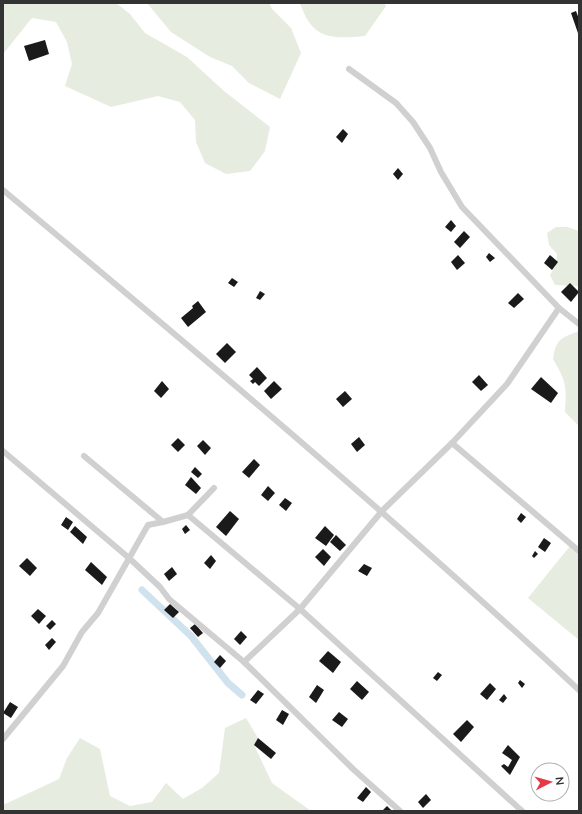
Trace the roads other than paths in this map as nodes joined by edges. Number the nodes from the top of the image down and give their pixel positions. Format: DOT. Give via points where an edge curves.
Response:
graph roads {
  1 [pos="349,69"];
  2 [pos="3,190"];
  3 [pos="559,308"];
  4 [pos="579,324"];
  5 [pos="452,443"];
  6 [pos="3,451"];
  7 [pos="84,456"];
  8 [pos="214,488"];
  9 [pos="382,512"];
  10 [pos="188,515"];
  11 [pos="163,522"];
  12 [pos="579,551"];
  13 [pos="129,558"];
  14 [pos="300,609"];
  15 [pos="244,662"];
  16 [pos="579,690"];
  17 [pos="3,739"];
  18 [pos="400,811"];
  19 [pos="522,811"];
  1 -- 3 [label="street" via="396,103 413,122 462,207"];
  2 -- 9 [label="street"];
  3 -- 4 [label="street"];
  3 -- 5 [label="street" via="507,384"];
  5 -- 9 [label="street"];
  5 -- 12 [label="street"];
  6 -- 13 [label="street"];
  7 -- 11 [label="street"];
  8 -- 10 [label="street"];
  9 -- 14 [label="street"];
  9 -- 16 [label="street"];
  10 -- 11 [label="street"];
  10 -- 14 [label="street"];
  11 -- 13 [label="street" via="148,525"];
  13 -- 15 [label="street" via="169,599"];
  13 -- 17 [label="street" via="98,613 82,632 62,666"];
  14 -- 15 [label="street"];
  14 -- 19 [label="street"];
  15 -- 18 [label="street" via="353,769"];
}
